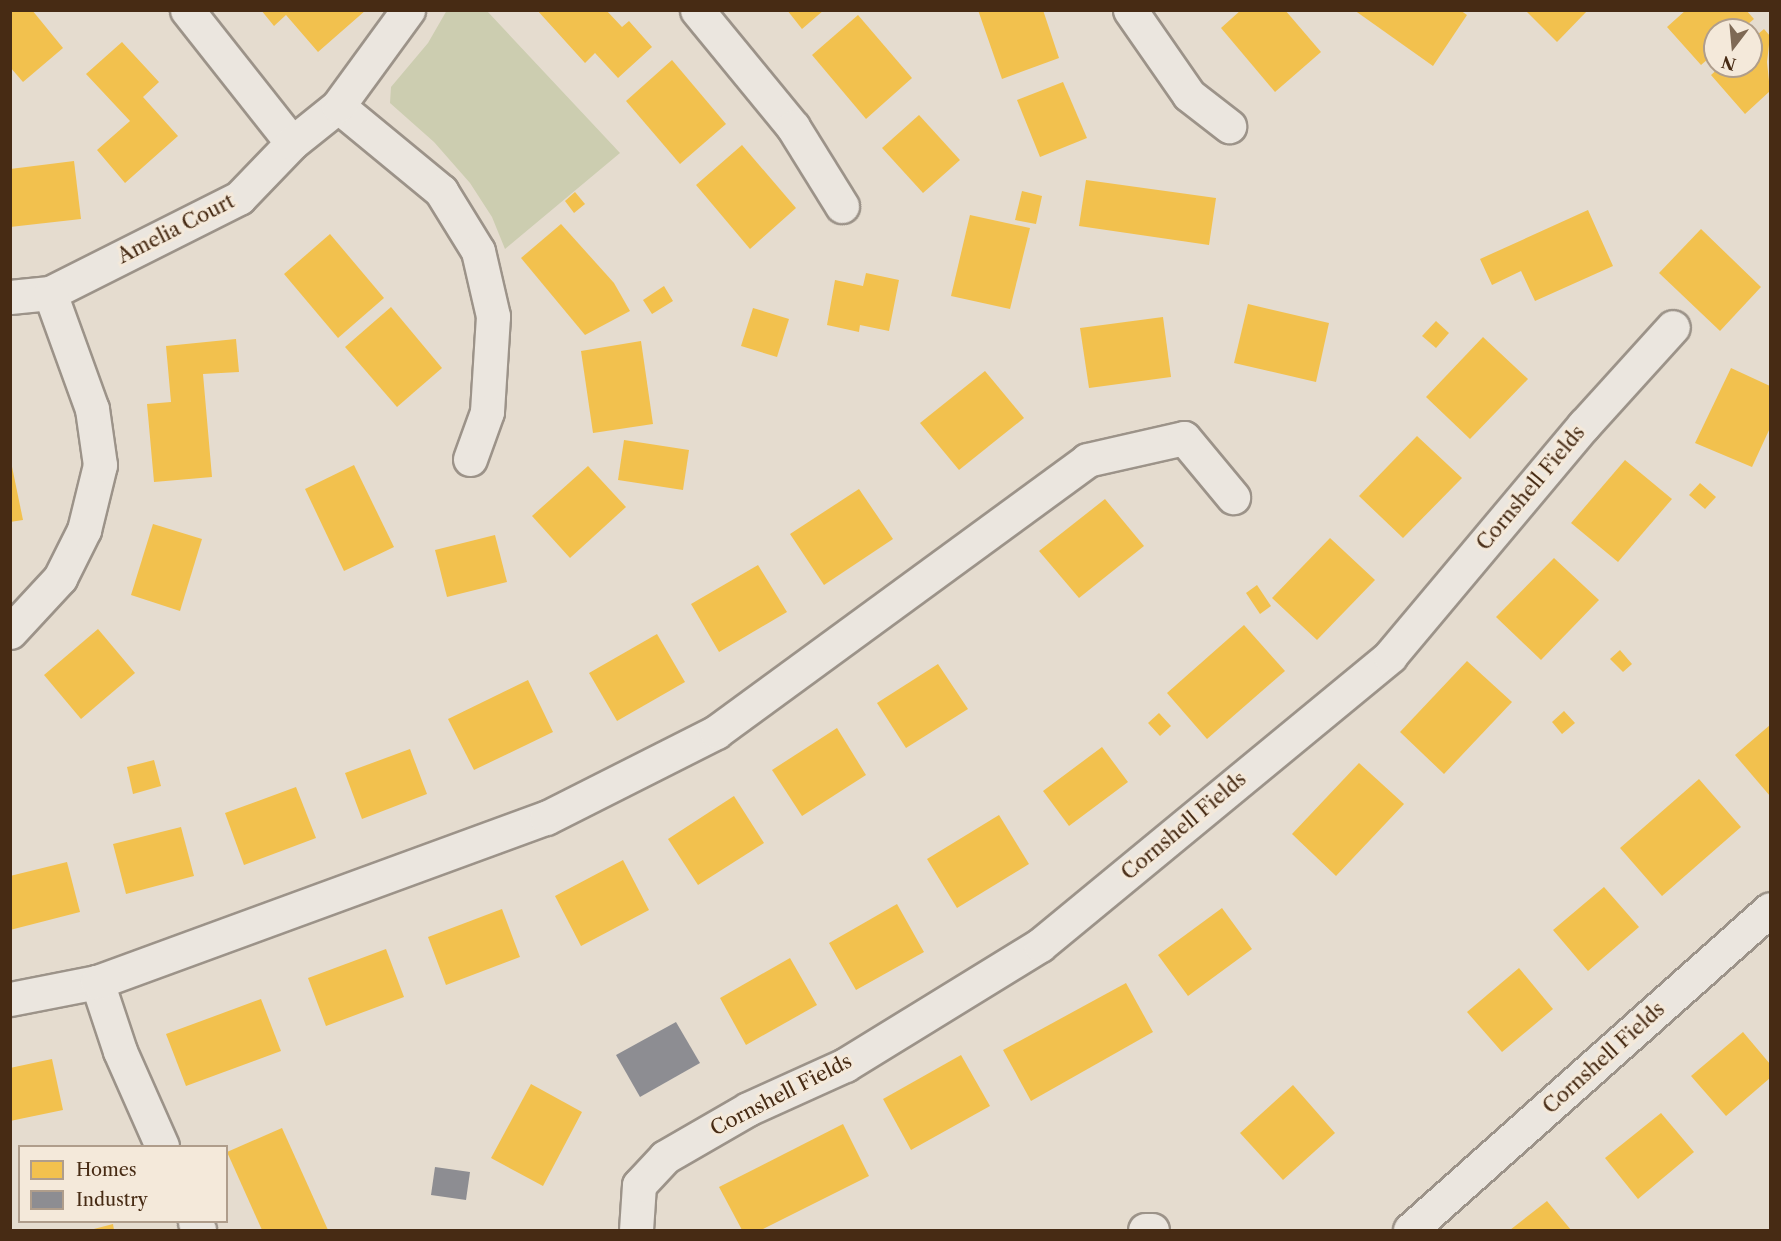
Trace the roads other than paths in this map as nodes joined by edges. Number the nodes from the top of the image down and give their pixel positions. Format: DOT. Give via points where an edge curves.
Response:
graph roads {
  1 [pos="187,10"];
  2 [pos="408,10"];
  3 [pos="697,10"];
  4 [pos="1130,10"];
  5 [pos="338,106"];
  6 [pos="1229,126"];
  7 [pos="292,143"];
  8 [pos="842,206"];
  9 [pos="50,293"];
  10 [pos="10,297"];
  11 [pos="1673,327"];
  12 [pos="470,459"];
  13 [pos="1233,498"];
  14 [pos="10,632"];
  15 [pos="1770,909"];
  16 [pos="97,982"];
  17 [pos="10,999"];
  18 [pos="162,1145"];
  19 [pos="636,1230"];
  20 [pos="1145,1230"];
  21 [pos="1152,1230"];
  22 [pos="1410,1230"];
  1 -- 7 [label="street"];
  2 -- 5 [label="street, Amelia Court"];
  3 -- 8 [label="street" via="793,127"];
  4 -- 6 [label="street" via="1190,95"];
  5 -- 7 [label="street, Amelia Court"];
  5 -- 12 [label="street" via="441,191 478,251 493,316 487,412"];
  7 -- 9 [label="street, Amelia Court" via="239,198"];
  9 -- 10 [label="street, Amelia Court"];
  9 -- 14 [label="street" via="92,409 100,465 84,530 60,578"];
  11 -- 19 [label="street, Cornshell Fields" via="1584,425 1390,656 1040,945 845,1065 748,1109 665,1157 639,1185"];
  13 -- 16 [label="street" via="1184,438 1087,460 716,732 546,818"];
  15 -- 22 [label="street, Cornshell Fields"];
  16 -- 17 [label="street"];
  16 -- 18 [label="street" via="120,1051"];
  20 -- 21 [label="street"];
}
